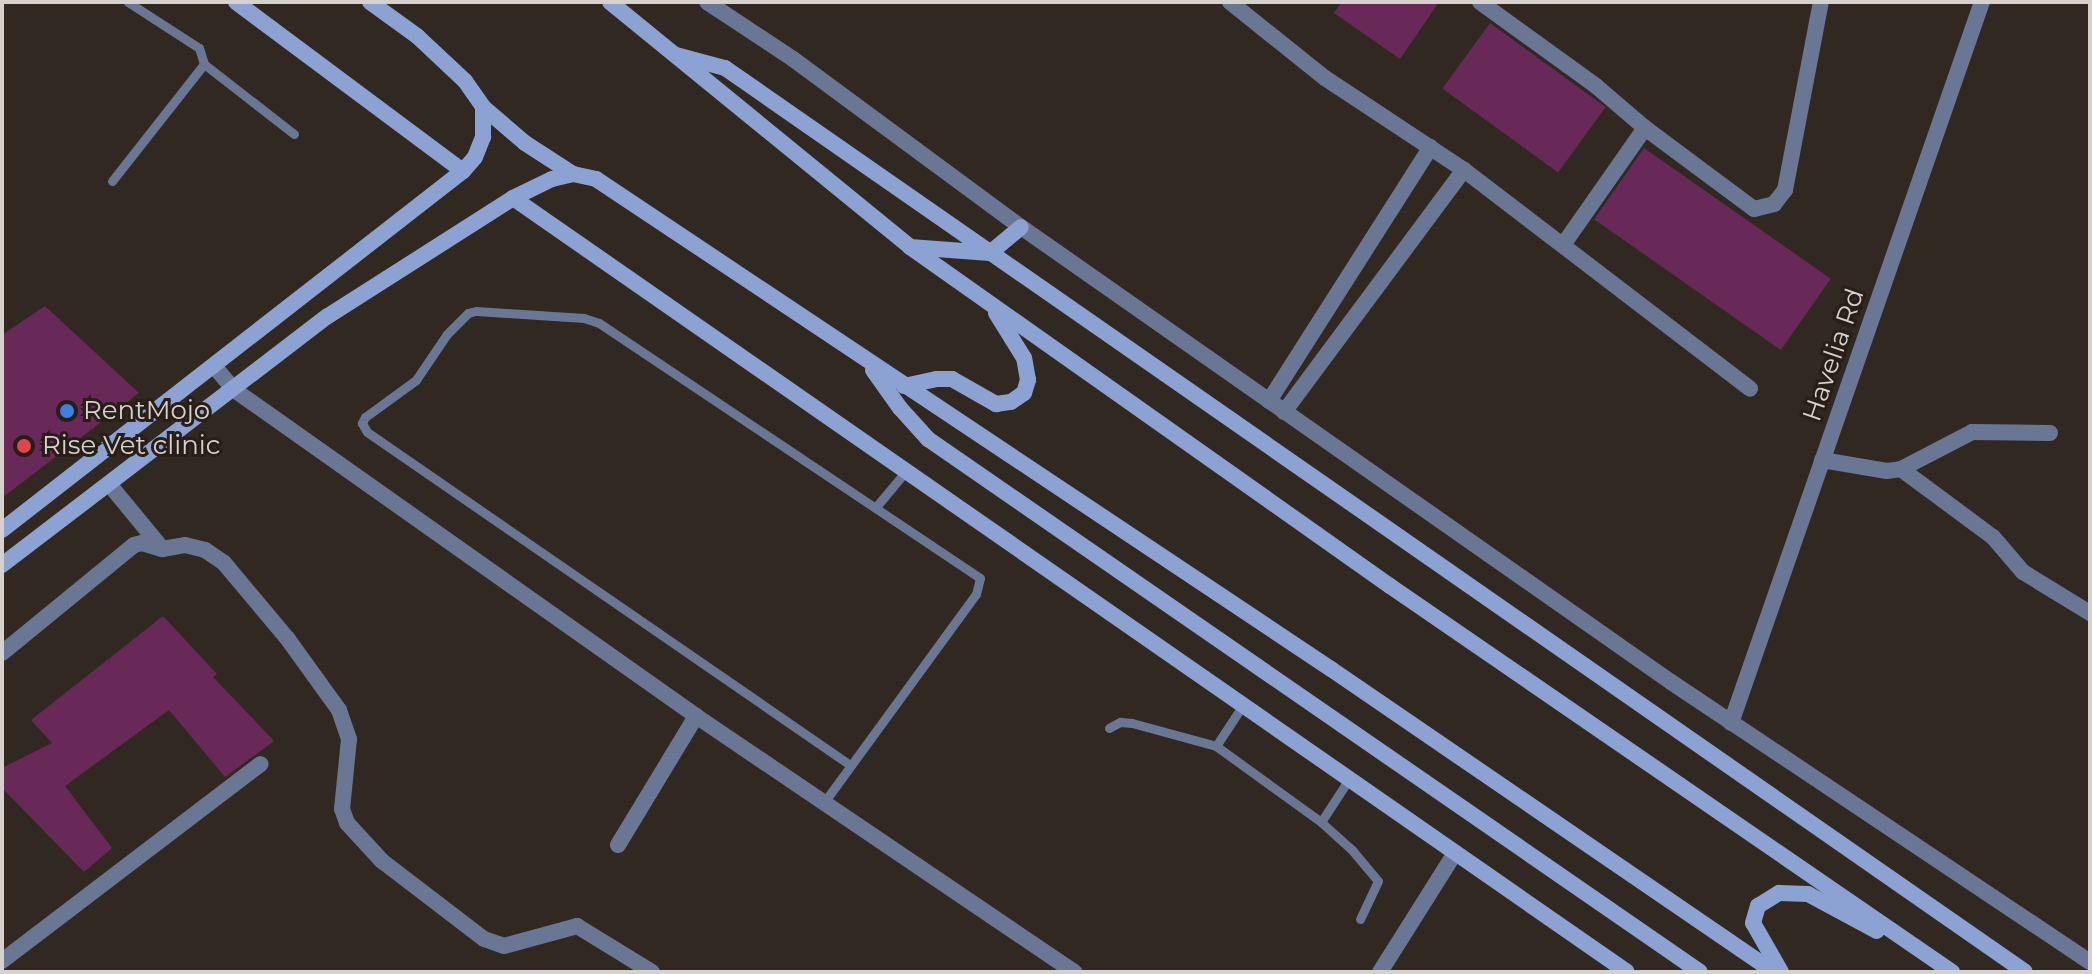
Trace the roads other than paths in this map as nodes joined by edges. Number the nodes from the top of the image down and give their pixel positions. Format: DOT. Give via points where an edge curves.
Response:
graph roads {
  1 [pos="128,2"];
  2 [pos="236,2"];
  3 [pos="370,2"];
  4 [pos="610,2"];
  5 [pos="707,2"];
  6 [pos="1230,2"];
  7 [pos="1480,2"];
  8 [pos="1821,2"];
  9 [pos="1982,2"];
  10 [pos="673,54"];
  11 [pos="204,64"];
  12 [pos="483,107"];
  13 [pos="1645,128"];
  14 [pos="294,134"];
  15 [pos="1431,147"];
  16 [pos="1464,170"];
  17 [pos="463,171"];
  18 [pos="573,174"];
  19 [pos="112,181"];
  20 [pos="513,198"];
  21 [pos="1021,227"];
  22 [pos="1563,245"];
  23 [pos="910,247"];
  24 [pos="990,253"];
  25 [pos="988,302"];
  26 [pos="867,361"];
  27 [pos="214,366"];
  28 [pos="904,386"];
  29 [pos="233,389"];
  30 [pos="1750,389"];
  31 [pos="1269,401"];
  32 [pos="1284,412"];
  33 [pos="2050,433"];
  34 [pos="1822,460"];
  35 [pos="1901,469"];
  36 [pos="906,471"];
  37 [pos="109,484"];
  38 [pos="876,507"];
  39 [pos="2,530"];
  40 [pos="162,549"];
  41 [pos="2,565"];
  42 [pos="2090,613"];
  43 [pos="2,653"];
  44 [pos="1243,705"];
  45 [pos="696,716"];
  46 [pos="1731,723"];
  47 [pos="1109,728"];
  48 [pos="1216,746"];
  49 [pos="261,764"];
  50 [pos="850,765"];
  51 [pos="1349,779"];
  52 [pos="825,801"];
  53 [pos="1321,822"];
  54 [pos="618,845"];
  55 [pos="1455,853"];
  56 [pos="1360,919"];
  57 [pos="1928,956"];
  58 [pos="2,961"];
  59 [pos="2090,962"];
  60 [pos="652,972"];
  61 [pos="1074,972"];
  62 [pos="1380,972"];
  63 [pos="1627,972"];
  64 [pos="1700,972"];
  65 [pos="1774,972"];
  66 [pos="1781,972"];
  67 [pos="1952,972"];
  68 [pos="2025,972"];
  1 -- 11 [label="lane" via="199,48"];
  2 -- 17 [label="street"];
  3 -- 12 [label="street" via="417,36 465,81"];
  4 -- 10 [label="street"];
  5 -- 21 [label="street"];
  6 -- 15 [label="street" via="1325,78"];
  7 -- 13 [label="street"];
  8 -- 13 [label="street" via="1785,190 1774,204 1754,209"];
  9 -- 34 [label="street, Havelia Rd"];
  10 -- 23 [label="street"];
  10 -- 24 [label="street" via="725,68"];
  11 -- 14 [label="lane"];
  11 -- 19 [label="lane"];
  12 -- 17 [label="street" via="483,137"];
  12 -- 18 [label="street"];
  13 -- 22 [label="street"];
  15 -- 16 [label="street"];
  15 -- 31 [label="street"];
  16 -- 22 [label="street"];
  16 -- 32 [label="street"];
  17 -- 27 [label="street"];
  18 -- 20 [label="street"];
  18 -- 26 [label="street" via="596,179"];
  20 -- 29 [label="street" via="328,316"];
  20 -- 36 [label="street"];
  21 -- 24 [label="street"];
  21 -- 31 [label="street"];
  22 -- 30 [label="street"];
  23 -- 24 [label="street"];
  23 -- 25 [label="street"];
  24 -- 68 [label="street"];
  25 -- 28 [label="street" via="1024,358 1024,393 996,404 952,379"];
  25 -- 57 [label="street"];
  26 -- 28 [label="street"];
  26 -- 64 [label="street" via="928,439"];
  27 -- 29 [label="street"];
  27 -- 39 [label="street"];
  28 -- 65 [label="street"];
  29 -- 37 [label="street"];
  29 -- 45 [label="street"];
  31 -- 32 [label="street"];
  32 -- 46 [label="street"];
  33 -- 35 [label="street" via="1972,432"];
  34 -- 35 [label="street"];
  34 -- 46 [label="street, Havelia Rd"];
  35 -- 42 [label="street" via="1993,537 2023,572"];
  36 -- 38 [label="lane"];
  36 -- 44 [label="street"];
  37 -- 40 [label="street"];
  37 -- 41 [label="street"];
  38 -- 50 [label="lane" via="980,578 981,585"];
  38 -- 50 [label="lane" via="584,318 468,313 416,380 362,423 367,432"];
  40 -- 43 [label="street" via="134,545"];
  40 -- 60 [label="street" via="185,545 224,563 339,710 349,739 342,809 347,823 382,861 484,939 504,946 577,926"];
  44 -- 48 [label="lane"];
  44 -- 51 [label="street"];
  45 -- 52 [label="street"];
  45 -- 54 [label="street"];
  46 -- 59 [label="street"];
  47 -- 48 [label="lane" via="1132,723"];
  48 -- 53 [label="lane"];
  49 -- 58 [label="street"];
  50 -- 52 [label="lane"];
  51 -- 53 [label="lane"];
  51 -- 55 [label="street"];
  52 -- 61 [label="street"];
  53 -- 56 [label="lane" via="1378,881"];
  55 -- 62 [label="street"];
  55 -- 63 [label="street"];
  57 -- 66 [label="street" via="1808,894 1779,893 1758,906 1753,923"];
  57 -- 67 [label="street"];
}
